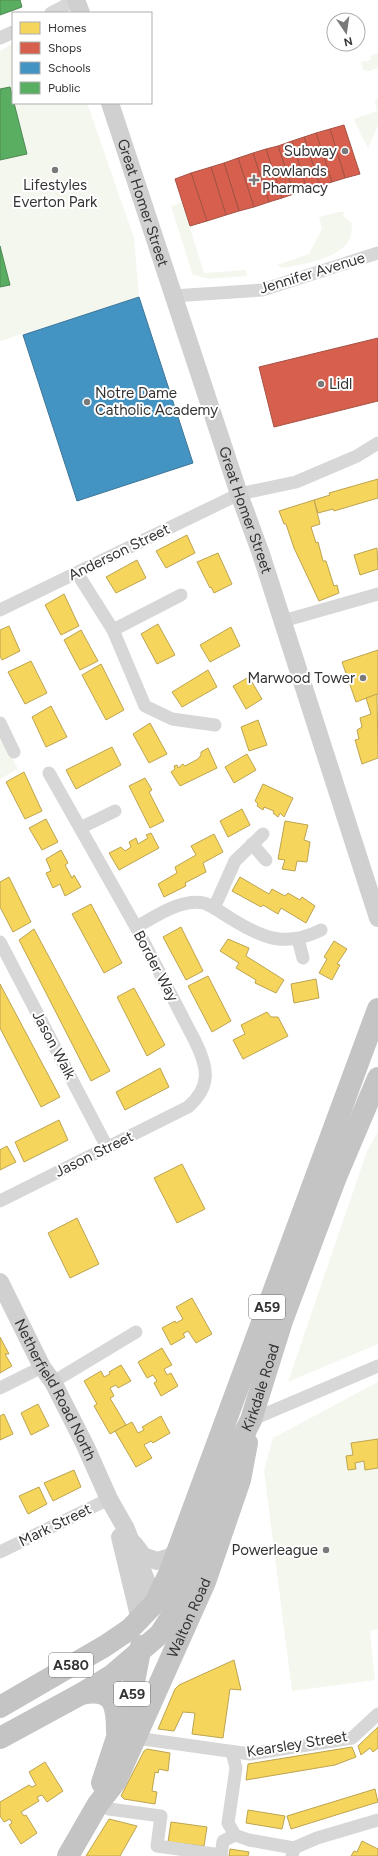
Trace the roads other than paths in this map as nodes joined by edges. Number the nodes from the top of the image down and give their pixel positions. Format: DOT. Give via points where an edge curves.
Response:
graph roads {
  1 [pos="76,0"];
  2 [pos="52,12"];
  3 [pos="81,12"];
  4 [pos="12,32"];
  5 [pos="0,38"];
  6 [pos="110,104"];
  7 [pos="378,253"];
  8 [pos="173,296"];
  9 [pos="378,442"];
  10 [pos="238,494"];
  11 [pos="77,573"];
  12 [pos="378,594"];
  13 [pos="182,595"];
  14 [pos="0,610"];
  15 [pos="283,621"];
  16 [pos="113,630"];
  17 [pos="0,723"];
  18 [pos="215,725"];
  19 [pos="14,752"];
  20 [pos="50,773"];
  21 [pos="115,811"];
  22 [pos="80,828"];
  23 [pos="263,834"];
  24 [pos="252,844"];
  25 [pos="266,860"];
  26 [pos="360,866"];
  27 [pos="378,878"];
  28 [pos="214,908"];
  29 [pos="378,918"];
  30 [pos="136,927"];
  31 [pos="321,930"];
  32 [pos="298,939"];
  33 [pos="0,942"];
  34 [pos="303,958"];
  35 [pos="378,1009"];
  36 [pos="378,1078"];
  37 [pos="188,1107"];
  38 [pos="371,1107"];
  39 [pos="107,1147"];
  40 [pos="0,1201"];
  41 [pos="0,1282"];
  42 [pos="136,1332"];
  43 [pos="378,1366"];
  44 [pos="42,1367"];
  45 [pos="53,1382"];
  46 [pos="0,1388"];
  47 [pos="251,1420"];
  48 [pos="109,1499"];
  49 [pos="133,1544"];
  50 [pos="178,1550"];
  51 [pos="0,1552"];
  52 [pos="155,1603"];
  53 [pos="140,1620"];
  54 [pos="160,1634"];
  55 [pos="141,1651"];
  56 [pos="110,1676"];
  57 [pos="162,1679"];
  58 [pos="81,1694"];
  59 [pos="0,1707"];
  60 [pos="378,1714"];
  61 [pos="127,1737"];
  62 [pos="0,1738"];
  63 [pos="232,1752"];
  64 [pos="98,1804"];
  65 [pos="378,1820"];
  66 [pos="235,1835"];
  67 [pos="293,1852"];
  68 [pos="68,1856"];
  69 [pos="221,1856"];
  1 -- 2 [label="street"];
  1 -- 3 [label="street"];
  4 -- 5 [label="street"];
  6 -- 8 [label="street, Great Homer Street"];
  7 -- 8 [label="street, Jennifer Avenue" via="262,290"];
  8 -- 10 [label="street, Great Homer Street"];
  9 -- 10 [label="street, Anderson Street" via="357,456 296,482"];
  10 -- 11 [label="street, Anderson Street"];
  10 -- 15 [label="street, Great Homer Street"];
  11 -- 14 [label="street, Anderson Street"];
  11 -- 16 [label="street"];
  12 -- 15 [label="street"];
  13 -- 16 [label="street"];
  15 -- 26 [label="street, Great Homer Street"];
  16 -- 18 [label="street" via="145,706 172,719"];
  17 -- 19 [label="street"];
  20 -- 22 [label="street, Border Way"];
  21 -- 22 [label="street"];
  22 -- 30 [label="street, Border Way"];
  23 -- 24 [label="street"];
  24 -- 25 [label="street"];
  24 -- 28 [label="street" via="235,861"];
  26 -- 27 [label="street"];
  26 -- 29 [label="street, Great Homer Street"];
  28 -- 30 [label="street" via="203,903 180,905"];
  28 -- 32 [label="street" via="266,937"];
  30 -- 37 [label="street, Border Way" via="203,1058 206,1071 203,1086 196,1100"];
  31 -- 32 [label="street"];
  32 -- 34 [label="street"];
  33 -- 39 [label="street, Jason Walk"];
  35 -- 50 [label="highway, Kirkdale Road / A59"];
  36 -- 38 [label="highway, Kirkdale Road / A59"];
  37 -- 39 [label="street, Jason Street"];
  38 -- 47 [label="highway, Kirkdale Road / A59" via="336,1177 282,1321"];
  39 -- 40 [label="street, Jason Street"];
  41 -- 44 [label="street, Netherfield Road North"];
  42 -- 45 [label="street"];
  43 -- 47 [label="street"];
  44 -- 45 [label="street, Netherfield Road North"];
  44 -- 46 [label="street"];
  45 -- 48 [label="street, Netherfield Road North"];
  47 -- 54 [label="highway, Kirkdale Road / A59" via="224,1473 188,1583 175,1611"];
  47 -- 57 [label="highway, Walton Road / A59" via="240,1480 211,1565"];
  48 -- 49 [label="street, Netherfield Road North"];
  48 -- 51 [label="street, Mark Street"];
  48 -- 53 [label="street, Netherfield Road North"];
  49 -- 50 [label="street, Netherfield Road North" via="143,1556 157,1561 170,1557"];
  49 -- 52 [label="street, Netherfield Road North"];
  50 -- 52 [label="highway, Kirkdale Road / A59"];
  52 -- 53 [label="highway, A580"];
  52 -- 54 [label="highway"];
  53 -- 55 [label="highway, Walton Road / A59"];
  53 -- 59 [label="highway, A580" via="105,1646"];
  54 -- 55 [label="highway, Kirkdale Road / A59"];
  54 -- 57 [label="highway"];
  55 -- 56 [label="highway, Kirkdale Road / A59"];
  55 -- 61 [label="highway, Walton Road / A59" via="132,1692"];
  56 -- 58 [label="highway, A580"];
  57 -- 61 [label="highway, Walton Road / A59"];
  58 -- 61 [label="highway, A59" via="103,1694 113,1702"];
  58 -- 62 [label="highway, A580"];
  60 -- 63 [label="street, Kearsley Street" via="352,1738 250,1754"];
  61 -- 63 [label="street, Kearsley Street"];
  61 -- 64 [label="highway, Walton Road / A59" via="103,1779"];
  63 -- 66 [label="street" via="236,1768 228,1823"];
  64 -- 68 [label="highway, Walton Road / A59"];
  64 -- 69 [label="street" via="109,1809 161,1816 157,1846"];
  65 -- 67 [label="street" via="317,1838"];
  66 -- 67 [label="street"];
  66 -- 69 [label="street" via="223,1841"];
}
